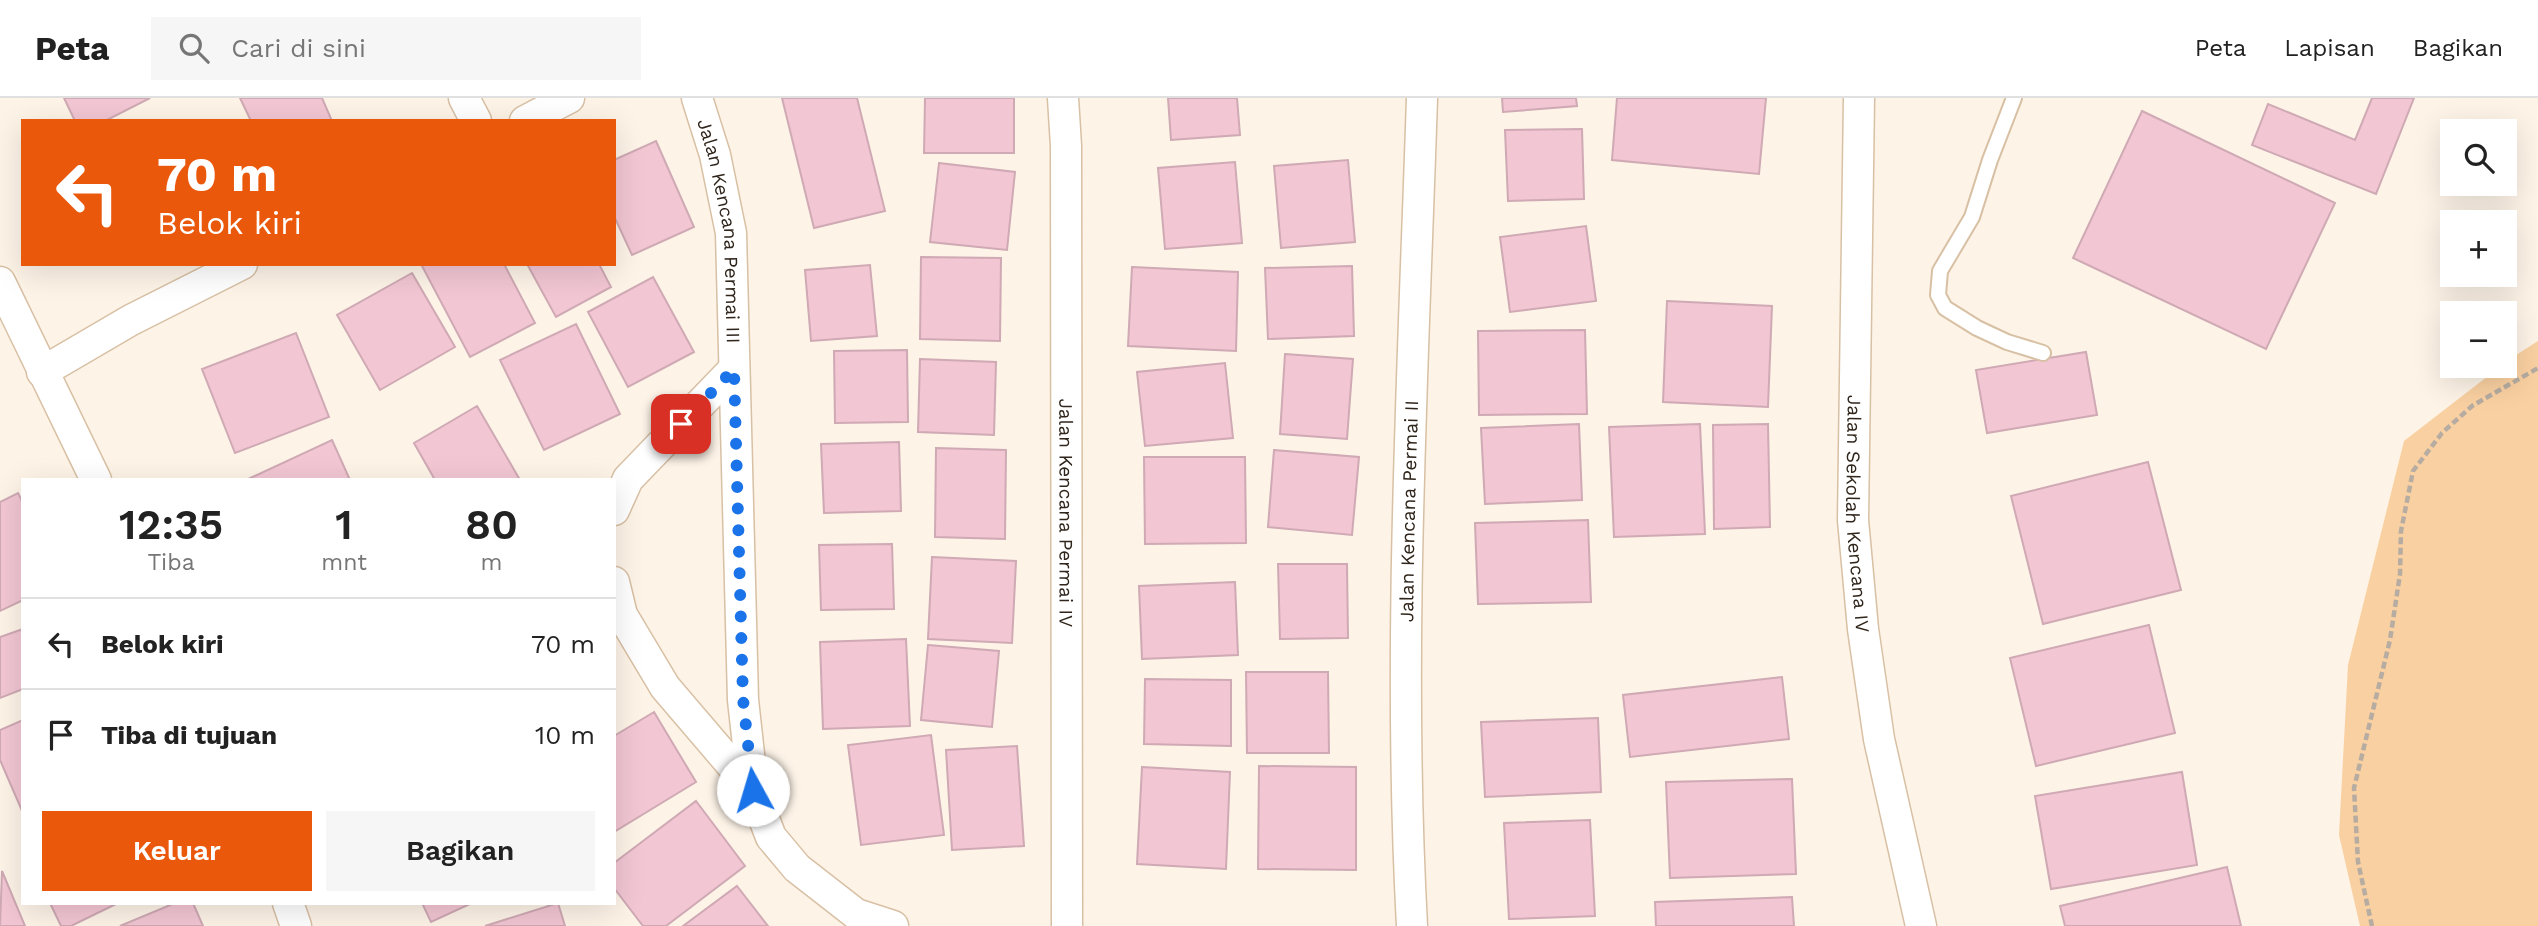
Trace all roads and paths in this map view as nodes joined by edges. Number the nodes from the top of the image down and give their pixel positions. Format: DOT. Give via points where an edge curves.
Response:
graph roads {
  1 [pos="464,98"];
  2 [pos="569,98"];
  3 [pos="697,98"];
  4 [pos="1063,98"];
  5 [pos="1422,98"];
  6 [pos="1859,98"];
  7 [pos="2014,98"];
  8 [pos="475,119"];
  9 [pos="529,119"];
  10 [pos="238,266"];
  11 [pos="0,282"];
  12 [pos="2043,353"];
  13 [pos="2538,368"];
  14 [pos="734,369"];
  15 [pos="42,372"];
  16 [pos="95,478"];
  17 [pos="616,506"];
  18 [pos="616,590"];
  19 [pos="753,790"];
  20 [pos="289,905"];
  21 [pos="296,926"];
  22 [pos="893,926"];
  23 [pos="1067,926"];
  24 [pos="1412,926"];
  25 [pos="1921,926"];
  26 [pos="2372,926"];
  1 -- 8 [label="street"];
  2 -- 9 [label="street"];
  3 -- 14 [label="street, Jalan Kencana Permai III" via="715,155 731,233"];
  4 -- 23 [label="street, Jalan Kencana Permai IV"];
  5 -- 24 [label="street, Jalan Kencana Permai II" via="1406,676"];
  6 -- 25 [label="street, Jalan Sekolah Kencana IV" via="1853,520 1879,739"];
  7 -- 12 [label="lane" via="1972,217 1940,271 1938,295 1945,308 1977,328"];
  10 -- 15 [label="street"];
  11 -- 15 [label="street"];
  13 -- 26 [label="path" via="2472,406 2442,433 2413,471 2401,531 2390,640 2354,788 2358,862"];
  14 -- 17 [label="street" via="628,479"];
  14 -- 19 [label="street, Jalan Kencana Permai III" via="743,699"];
  15 -- 16 [label="street"];
  18 -- 19 [label="street" via="622,615 665,687"];
  19 -- 22 [label="street, Jalan Kencana Permai III" via="771,837 797,868 856,914"];
  20 -- 21 [label="street"];
}
